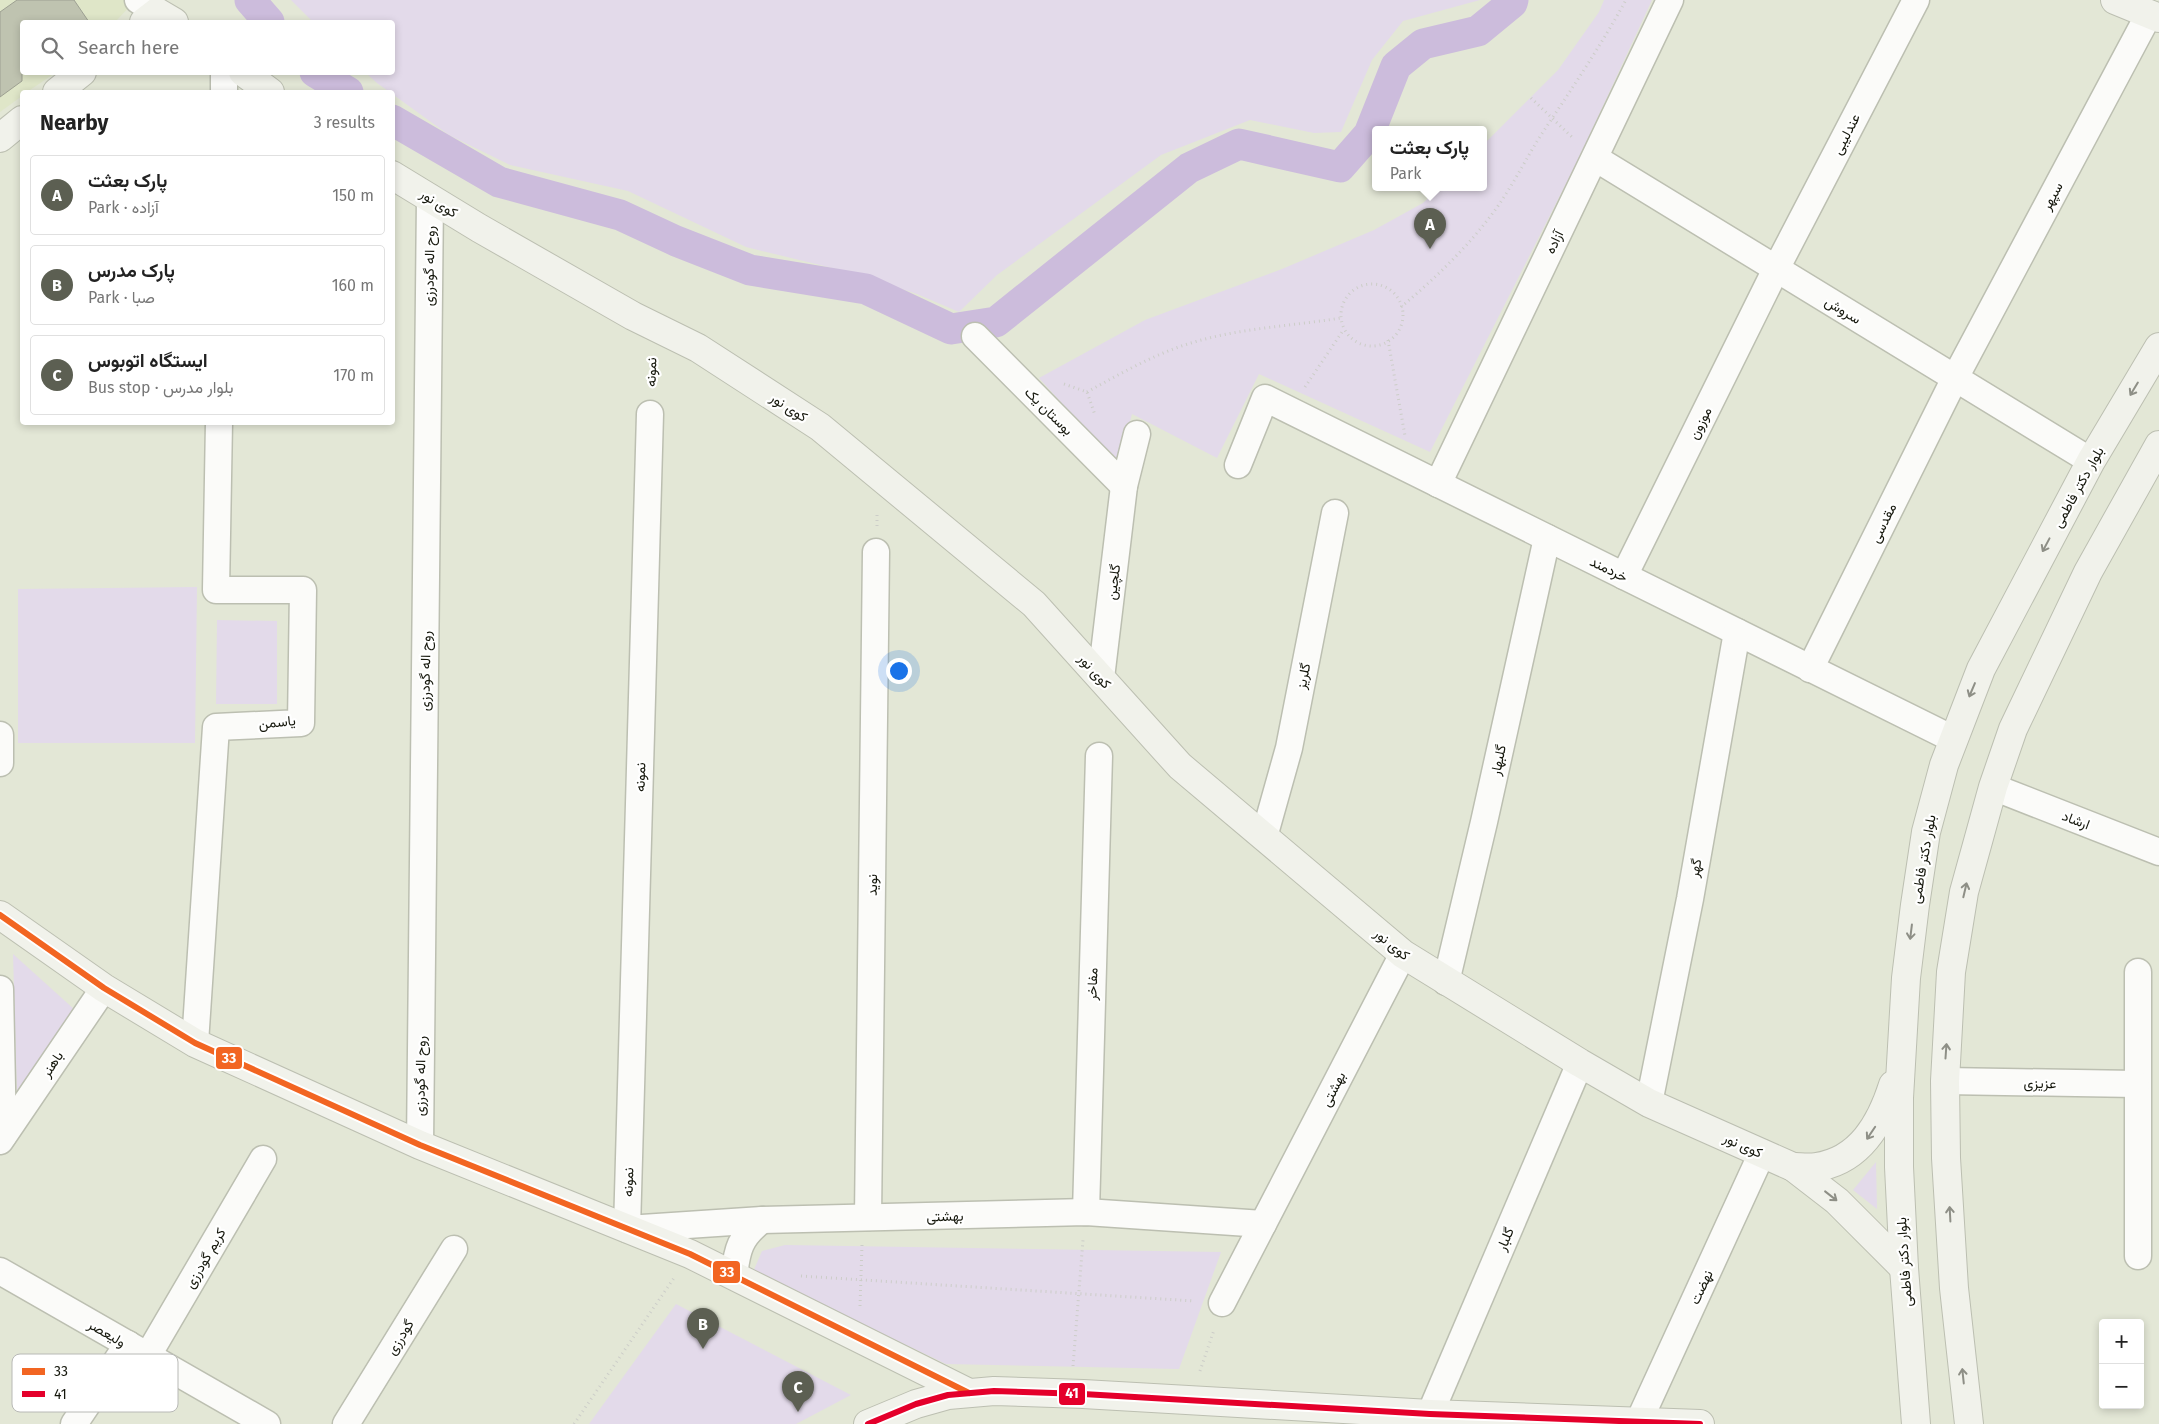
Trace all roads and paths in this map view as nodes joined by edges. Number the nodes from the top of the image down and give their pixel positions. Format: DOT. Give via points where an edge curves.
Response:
graph roads {
  1 [pos="1626,0"];
  2 [pos="1670,0"];
  3 [pos="1916,0"];
  4 [pos="2115,0"];
  5 [pos="2154,16"];
  6 [pos="78,75"];
  7 [pos="224,75"];
  8 [pos="247,75"];
  9 [pos="60,90"];
  10 [pos="224,90"];
  11 [pos="267,90"];
  12 [pos="1531,98"];
  13 [pos="1552,119"];
  14 [pos="20,122"];
  15 [pos="0,138"];
  16 [pos="1595,158"];
  17 [pos="395,177"];
  18 [pos="430,198"];
  19 [pos="1776,269"];
  20 [pos="1401,307"];
  21 [pos="1341,318"];
  22 [pos="652,326"];
  23 [pos="1344,329"];
  24 [pos="975,336"];
  25 [pos="1388,340"];
  26 [pos="2159,347"];
  27 [pos="1955,378"];
  28 [pos="1087,392"];
  29 [pos="1290,410"];
  30 [pos="650,414"];
  31 [pos="219,425"];
  32 [pos="1137,434"];
  33 [pos="2155,459"];
  34 [pos="2091,461"];
  35 [pos="1238,465"];
  36 [pos="1412,471"];
  37 [pos="1438,484"];
  38 [pos="1124,486"];
  39 [pos="1335,513"];
  40 [pos="1547,538"];
  41 [pos="876,552"];
  42 [pos="1624,576"];
  43 [pos="1737,632"];
  44 [pos="1810,669"];
  45 [pos="1101,678"];
  46 [pos="0,734"];
  47 [pos="1953,739"];
  48 [pos="1099,756"];
  49 [pos="0,763"];
  50 [pos="1993,787"];
  51 [pos="1264,837"];
  52 [pos="2159,852"];
  53 [pos="0,915"];
  54 [pos="1403,954"];
  55 [pos="2138,972"];
  56 [pos="1446,982"];
  57 [pos="104,988"];
  58 [pos="0,989"];
  59 [pos="195,1043"];
  60 [pos="1902,1056"];
  61 [pos="1580,1063"];
  62 [pos="1944,1081"];
  63 [pos="2136,1084"];
  64 [pos="1649,1103"];
  65 [pos="1,1138"];
  66 [pos="420,1145"];
  67 [pos="1762,1153"];
  68 [pos="263,1159"];
  69 [pos="1793,1167"];
  70 [pos="1086,1212"];
  71 [pos="865,1218"];
  72 [pos="762,1220"];
  73 [pos="1263,1224"];
  74 [pos="627,1228"];
  75 [pos="454,1249"];
  76 [pos="690,1254"];
  77 [pos="2138,1256"];
  78 [pos="1904,1268"];
  79 [pos="0,1271"];
  80 [pos="734,1276"];
  81 [pos="861,1279"];
  82 [pos="766,1292"];
  83 [pos="1078,1294"];
  84 [pos="1222,1303"];
  85 [pos="859,1339"];
  86 [pos="137,1350"];
  87 [pos="134,1354"];
  88 [pos="144,1354"];
  89 [pos="178,1373"];
  90 [pos="969,1393"];
  91 [pos="1071,1394"];
  92 [pos="84,1412"];
  93 [pos="1190,1412"];
  94 [pos="1430,1414"];
  95 [pos="1639,1421"];
  96 [pos="74,1424"];
  97 [pos="267,1424"];
  98 [pos="346,1424"];
  99 [pos="574,1424"];
  100 [pos="868,1424"];
  101 [pos="1700,1424"];
  102 [pos="1916,1424"];
  103 [pos="1969,1424"];
  1 -- 13 [label="path"];
  2 -- 16 [label="street, آزاده"];
  3 -- 19 [label="street, عندلیبی"];
  4 -- 5 [label="street"];
  5 -- 27 [label="street, سپهر"];
  6 -- 9 [label="street"];
  7 -- 10 [label="street"];
  8 -- 11 [label="street"];
  12 -- 13 [label="path"];
  13 -- 16 [label="path"];
  13 -- 20 [label="path" via="1500,203 1469,242"];
  14 -- 15 [label="street"];
  16 -- 19 [label="street, سروش"];
  16 -- 37 [label="street, آزاده"];
  17 -- 18 [label="street, کوی نور"];
  18 -- 22 [label="street, کوی نور"];
  18 -- 66 [label="street, روح اله گودرزی"];
  19 -- 27 [label="street, سروش"];
  19 -- 42 [label="street, موزون"];
  20 -- 21 [label="path" via="1394,293 1387,288 1368,284 1359,287 1345,300"];
  20 -- 25 [label="path" via="1402,322 1398,332"];
  21 -- 23 [label="path"];
  21 -- 28 [label="path" via="1190,343"];
  22 -- 30 [label="path, نمونه"];
  22 -- 45 [label="street, کوی نور" via="698,348 820,427 1034,604"];
  23 -- 25 [label="path" via="1360,343 1370,346"];
  23 -- 29 [label="path"];
  24 -- 38 [label="street, بوستان یک"];
  25 -- 36 [label="path"];
  26 -- 34 [label="street, بلوار دکتر فاطمی, one-way"];
  27 -- 34 [label="street, سروش"];
  27 -- 44 [label="street, مقدسی"];
  29 -- 35 [label="street, خردمند" via="1265,398"];
  29 -- 36 [label="street, خردمند"];
  30 -- 74 [label="street, نمونه"];
  31 -- 59 [label="street, یاسمن" via="216,590 303,590 301,723 216,727"];
  32 -- 38 [label="street, گلچین"];
  33 -- 50 [label="street" via="2084,581 2013,729"];
  34 -- 47 [label="street, بلوار دکتر فاطمی, one-way" via="1994,642"];
  36 -- 37 [label="street, خردمند"];
  37 -- 40 [label="street, خردمند"];
  38 -- 45 [label="street, گلچین"];
  39 -- 51 [label="street, گلریز" via="1289,748"];
  40 -- 42 [label="street, خردمند"];
  40 -- 56 [label="street, گلبهار"];
  41 -- 71 [label="street, نوید"];
  42 -- 43 [label="street, خردمند"];
  43 -- 44 [label="street, خردمند"];
  43 -- 64 [label="street, گهر" via="1690,899"];
  44 -- 47 [label="street, خردمند"];
  45 -- 51 [label="street, کوی نور" via="1180,766"];
  46 -- 49 [label="street"];
  47 -- 60 [label="street, بلوار دکتر فاطمی, one-way" via="1926,832 1906,978"];
  48 -- 70 [label="street, مفاخر"];
  50 -- 52 [label="street, ارشاد"];
  62 -- 50 [label="street, one-way" via="1951,972 1964,892"];
  51 -- 54 [label="street, کوی نور"];
  53 -- 57 [label="street"];
  54 -- 56 [label="street, کوی نور"];
  54 -- 73 [label="street, بهشتی"];
  55 -- 63 [label="street"];
  56 -- 61 [label="street, کوی نور"];
  57 -- 59 [label="street"];
  57 -- 65 [label="street, باهنر"];
  58 -- 65 [label="street"];
  59 -- 66 [label="street"];
  60 -- 69 [label="street, کوی نور, one-way" via="1886,1109 1867,1139 1843,1159 1816,1167"];
  60 -- 78 [label="street, بلوار دکتر فاطمی" via="1899,1167"];
  61 -- 64 [label="street, کوی نور"];
  61 -- 94 [label="street, گلبار"];
  62 -- 63 [label="street, عزیزی"];
  103 -- 62 [label="street, one-way" via="1954,1288"];
  63 -- 77 [label="street"];
  64 -- 67 [label="street, کوی نور"];
  66 -- 74 [label="street"];
  67 -- 69 [label="street, کوی نور"];
  67 -- 95 [label="street, نهضت"];
  68 -- 86 [label="street, کریم گودرزی"];
  69 -- 78 [label="street, کوی نور, one-way" via="1837,1201"];
  70 -- 71 [label="street, بهشتی"];
  70 -- 73 [label="street, بهشتی"];
  70 -- 83 [label="path"];
  71 -- 72 [label="street, بهشتی"];
  71 -- 81 [label="path"];
  72 -- 74 [label="street, بهشتی"];
  72 -- 80 [label="street" via="747,1232 736,1253"];
  73 -- 84 [label="street, بهشتی"];
  74 -- 76 [label="street"];
  75 -- 98 [label="street, گودرزی"];
  76 -- 80 [label="street"];
  76 -- 99 [label="path"];
  78 -- 102 [label="street, بلوار دکتر فاطمی"];
  79 -- 86 [label="street, ولیعصر"];
  80 -- 82 [label="street"];
  81 -- 82 [label="path" via="791,1275"];
  81 -- 83 [label="path"];
  81 -- 85 [label="path"];
  82 -- 85 [label="street"];
  83 -- 84 [label="path"];
  83 -- 91 [label="path"];
  84 -- 93 [label="path"];
  85 -- 90 [label="street"];
  86 -- 87 [label="street, کریم گودرزی"];
  86 -- 88 [label="street, ولیعصر"];
  89 -- 97 [label="street, ولیعصر"];
  90 -- 91 [label="street"];
  90 -- 100 [label="street" via="916,1404"];
  91 -- 93 [label="street"];
  92 -- 96 [label="street, کریم گودرزی"];
  93 -- 94 [label="street"];
  94 -- 95 [label="street"];
  95 -- 101 [label="street"];
}
